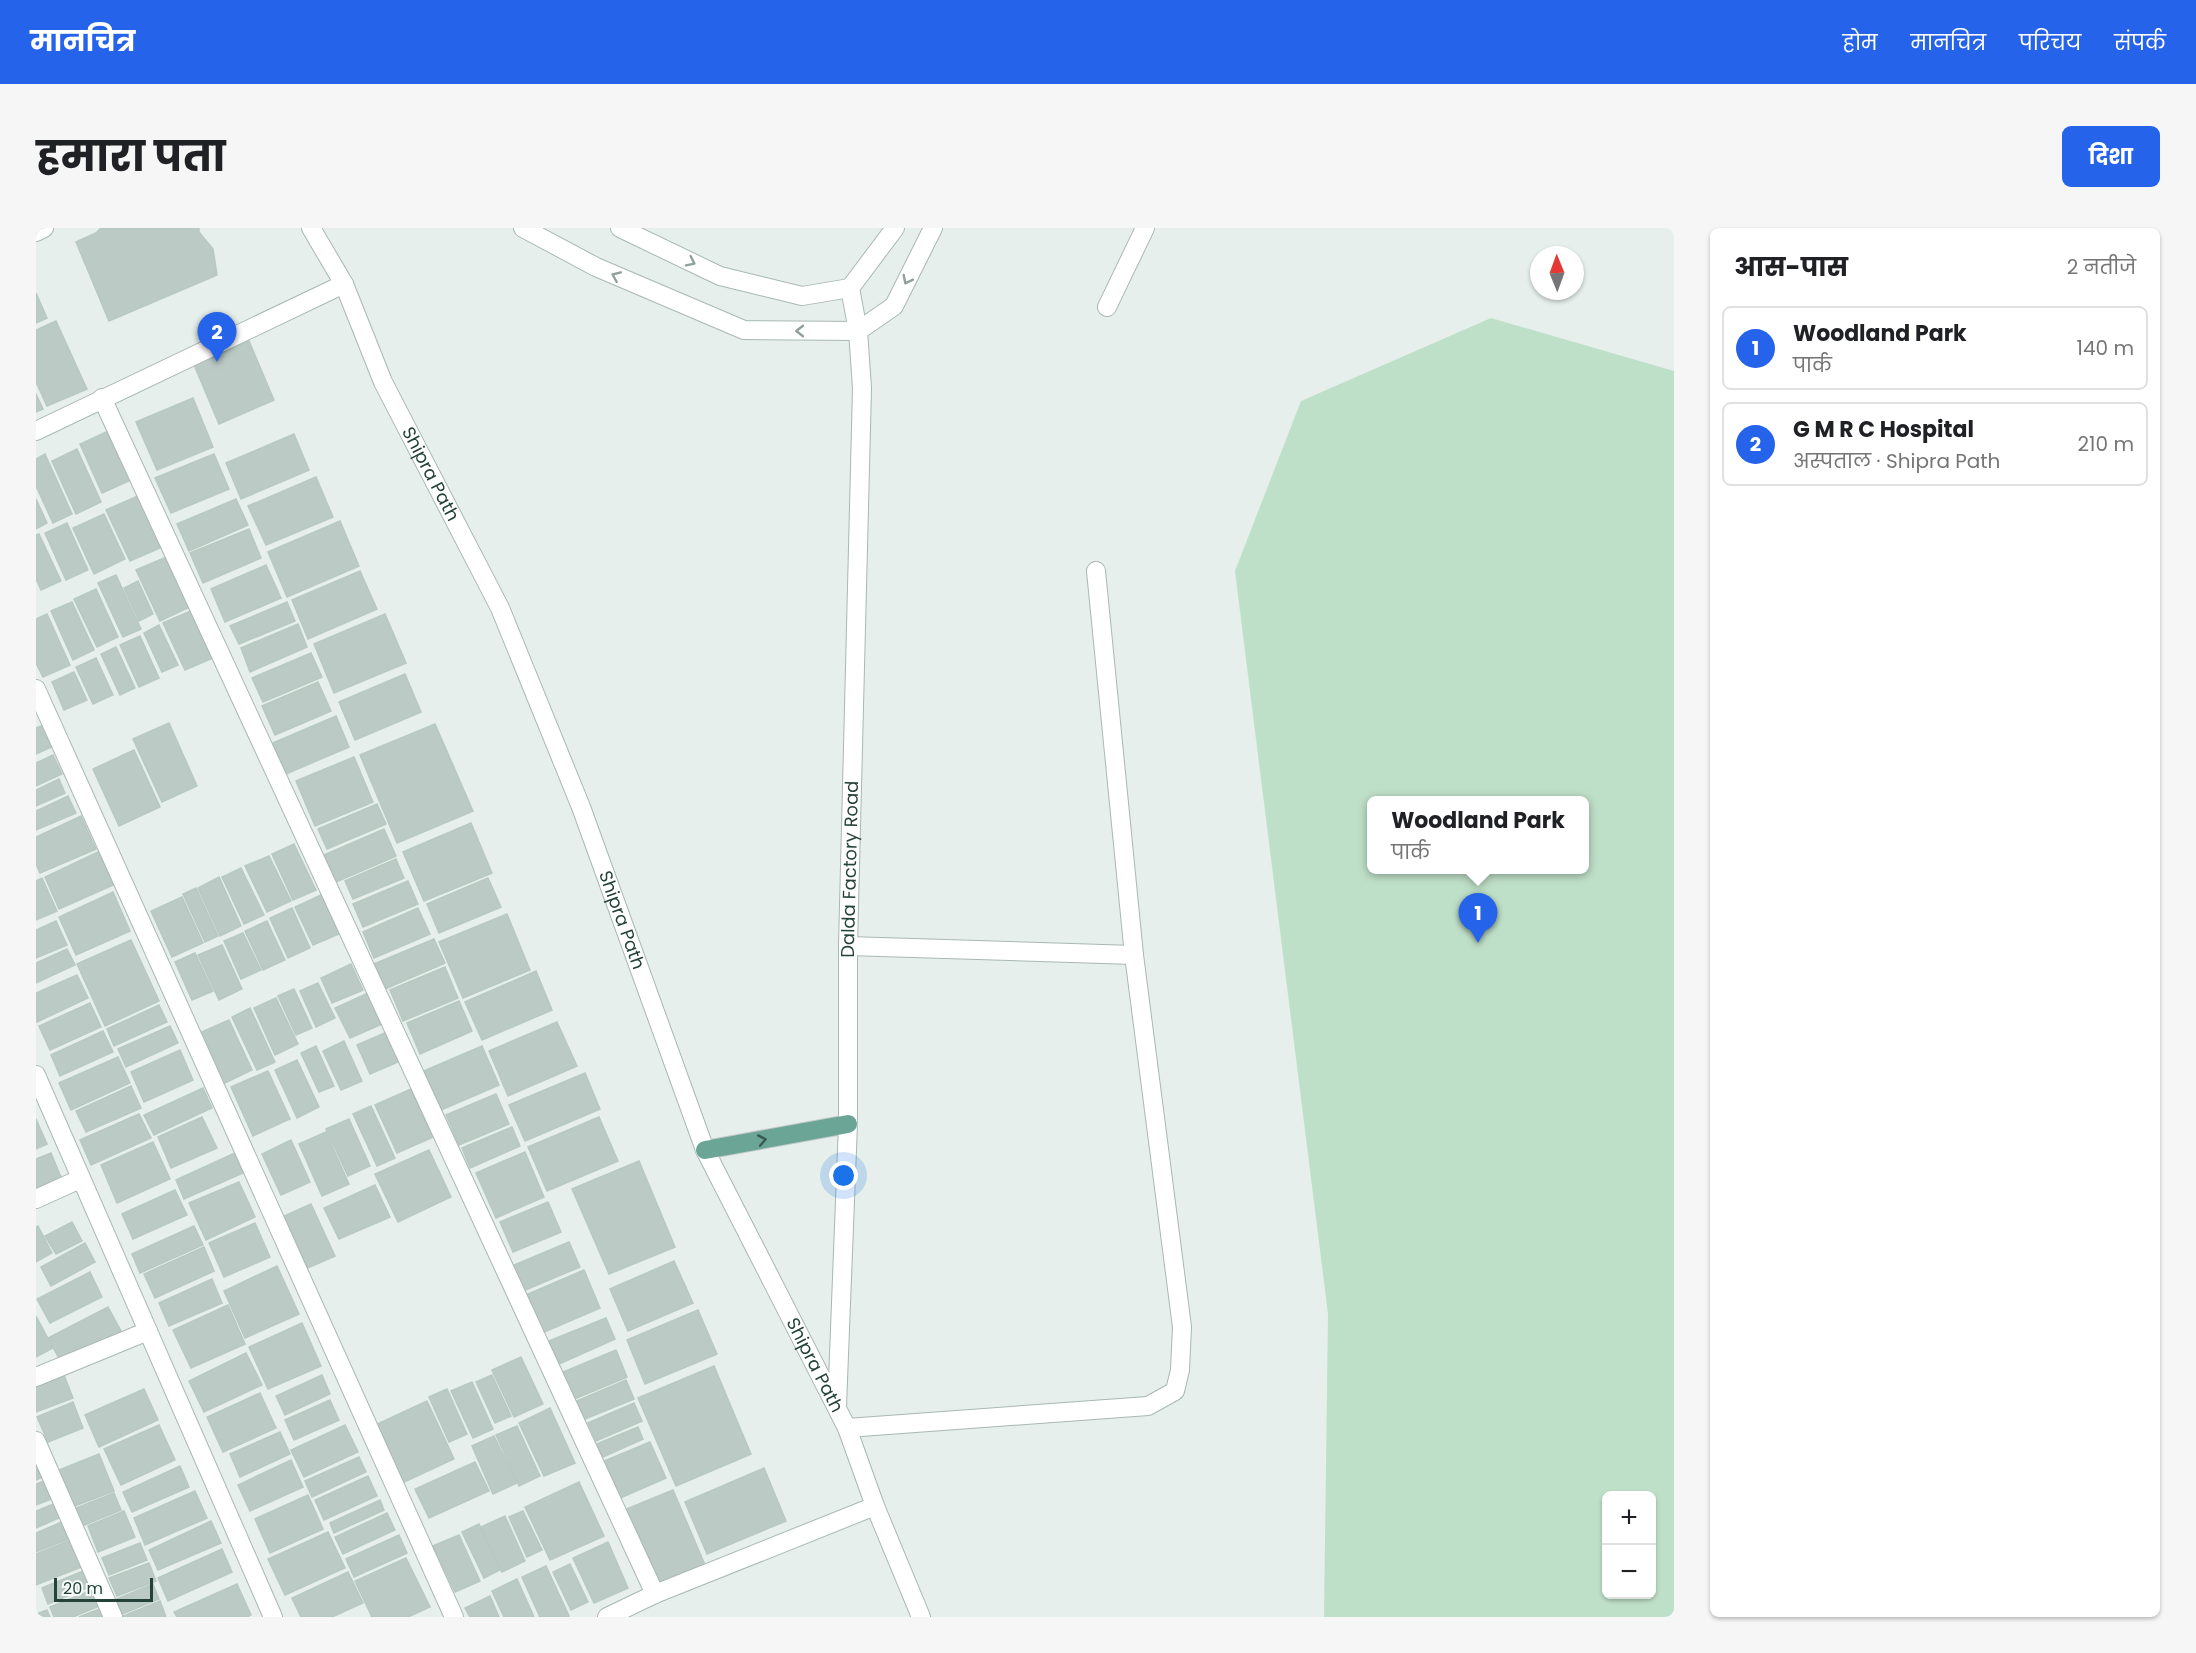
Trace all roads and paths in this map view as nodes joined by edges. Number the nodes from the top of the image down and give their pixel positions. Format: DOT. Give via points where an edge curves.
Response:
graph roads {
  1 [pos="44,228"];
  2 [pos="311,228"];
  3 [pos="523,228"];
  4 [pos="620,228"];
  5 [pos="895,228"];
  6 [pos="933,228"];
  7 [pos="1145,228"];
  8 [pos="36,232"];
  9 [pos="344,284"];
  10 [pos="850,288"];
  11 [pos="1107,307"];
  12 [pos="858,331"];
  13 [pos="102,398"];
  14 [pos="36,431"];
  15 [pos="1096,571"];
  16 [pos="36,689"];
  17 [pos="848,946"];
  18 [pos="1134,955"];
  19 [pos="36,1075"];
  20 [pos="848,1124"];
  21 [pos="705,1150"];
  22 [pos="80,1179"];
  23 [pos="36,1199"];
  24 [pos="148,1331"];
  25 [pos="36,1377"];
  26 [pos="837,1407"];
  27 [pos="847,1428"];
  28 [pos="36,1441"];
  29 [pos="875,1506"];
  30 [pos="655,1594"];
  31 [pos="113,1617"];
  32 [pos="273,1617"];
  33 [pos="454,1617"];
  34 [pos="607,1617"];
  35 [pos="921,1617"];
  1 -- 8 [label="street"];
  2 -- 9 [label="street, Shipra Path"];
  12 -- 3 [label="street, one-way" via="744,330 596,267"];
  4 -- 10 [label="street, one-way" via="720,276 802,296"];
  5 -- 10 [label="street"];
  6 -- 12 [label="street, one-way" via="894,306"];
  7 -- 11 [label="street"];
  9 -- 13 [label="street"];
  9 -- 21 [label="street, Shipra Path" via="383,382 500,608 581,807"];
  10 -- 12 [label="street, Dalda Factory Road"];
  12 -- 17 [label="street, Dalda Factory Road" via="862,388"];
  13 -- 14 [label="street"];
  13 -- 30 [label="street"];
  15 -- 18 [label="street"];
  16 -- 33 [label="street"];
  17 -- 18 [label="street"];
  17 -- 20 [label="street, Dalda Factory Road"];
  18 -- 27 [label="street" via="1182,1327 1175,1391 1148,1406"];
  19 -- 22 [label="street"];
  21 -- 20 [label="main road, one-way"];
  20 -- 26 [label="street, Dalda Factory Road"];
  21 -- 26 [label="street, Shipra Path"];
  22 -- 23 [label="street"];
  22 -- 24 [label="street"];
  24 -- 25 [label="street"];
  24 -- 32 [label="street"];
  26 -- 27 [label="street, Shipra Path"];
  27 -- 29 [label="street, Shipra Path"];
  28 -- 31 [label="street"];
  29 -- 30 [label="street"];
  29 -- 35 [label="street, Shipra Path"];
  30 -- 34 [label="street"];
}
